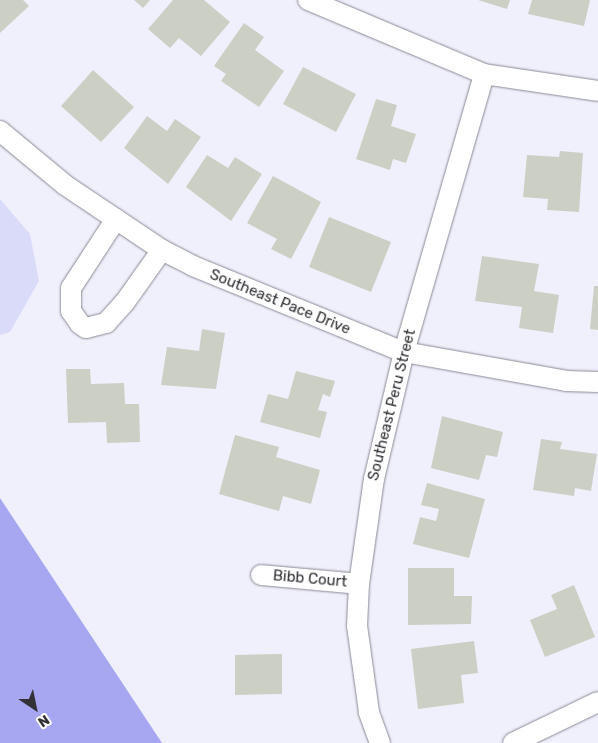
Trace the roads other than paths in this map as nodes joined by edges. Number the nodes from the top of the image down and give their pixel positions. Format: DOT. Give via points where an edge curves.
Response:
graph roads {
  1 [pos="308,0"];
  2 [pos="484,74"];
  3 [pos="598,91"];
  4 [pos="0,131"];
  5 [pos="116,219"];
  6 [pos="162,250"];
  7 [pos="404,352"];
  8 [pos="598,382"];
  9 [pos="261,575"];
  10 [pos="358,584"];
  11 [pos="598,702"];
  12 [pos="380,743"];
  13 [pos="513,743"];
  1 -- 2 [label="street"];
  2 -- 3 [label="street"];
  2 -- 7 [label="street, Southeast Peru Street"];
  4 -- 5 [label="street, Southeast Pace Drive" via="65,185"];
  5 -- 6 [label="street, Southeast Pace Drive"];
  5 -- 6 [label="street" via="71,288 71,311 80,324 96,328 106,323"];
  6 -- 7 [label="street, Southeast Pace Drive" via="193,266"];
  7 -- 8 [label="street, Southeast Pace Drive" via="566,381"];
  7 -- 10 [label="street, Southeast Peru Street" via="374,479"];
  9 -- 10 [label="street, Bibb Court"];
  10 -- 12 [label="street, Southeast Peru Street" via="356,626 369,712"];
  11 -- 13 [label="street"];
}
